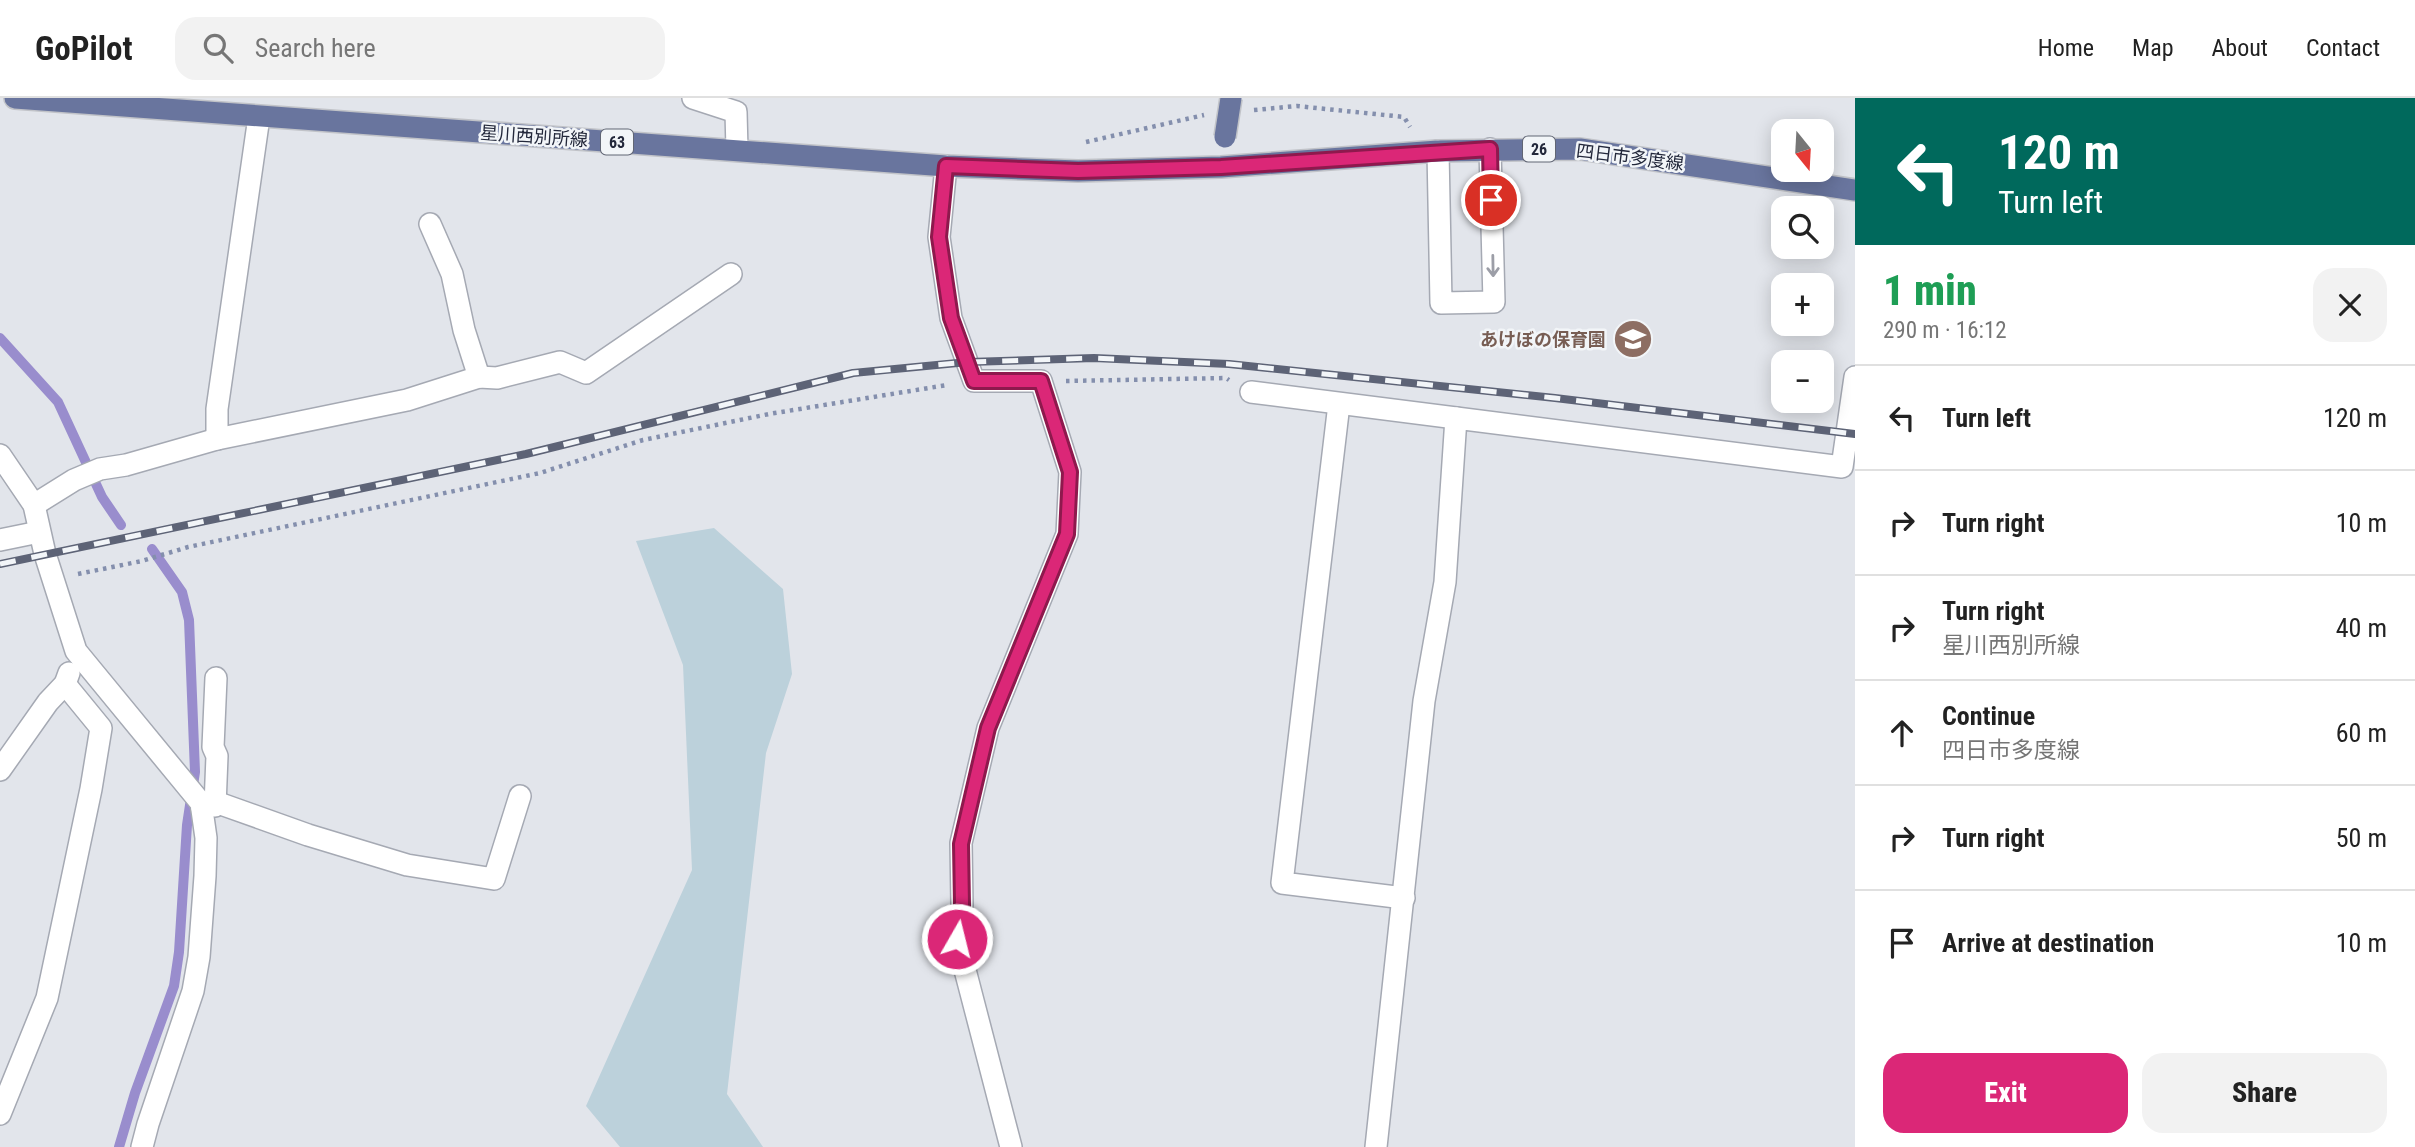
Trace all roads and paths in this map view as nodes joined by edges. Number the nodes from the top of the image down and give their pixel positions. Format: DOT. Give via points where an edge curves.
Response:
graph roads {
  1 [pos="15,98"];
  2 [pos="693,98"];
  3 [pos="1231,98"];
  4 [pos="259,117"];
  5 [pos="1490,149"];
  6 [pos="737,150"];
  7 [pos="1438,151"];
  8 [pos="946,166"];
  9 [pos="1221,167"];
  10 [pos="1855,190"];
  11 [pos="430,224"];
  12 [pos="731,274"];
  13 [pos="971,371"];
  14 [pos="480,377"];
  15 [pos="1855,377"];
  16 [pos="1041,381"];
  17 [pos="1251,392"];
  18 [pos="1339,404"];
  19 [pos="1457,418"];
  20 [pos="217,439"];
  21 [pos="0,455"];
  22 [pos="34,505"];
  23 [pos="38,532"];
  24 [pos="0,540"];
  25 [pos="53,580"];
  26 [pos="76,651"];
  27 [pos="216,678"];
  28 [pos="65,684"];
  29 [pos="0,770"];
  30 [pos="520,796"];
  31 [pos="206,805"];
  32 [pos="1404,898"];
  33 [pos="0,1114"];
  34 [pos="142,1147"];
  35 [pos="1011,1147"];
  36 [pos="1376,1147"];
  1 -- 4 [label="main road, 星川西別所線 / 63"];
  2 -- 6 [label="street" via="736,112"];
  3 -- 9 [label="main road, bridge"];
  4 -- 6 [label="main road, 星川西別所線 / 63"];
  4 -- 20 [label="street" via="217,410"];
  5 -- 7 [label="main road, 四日市多度線 / 26"];
  5 -- 7 [label="street, one-way" via="1494,302 1441,303"];
  5 -- 10 [label="main road, 四日市多度線 / 26" via="1580,149"];
  6 -- 8 [label="main road, 星川西別所線 / 63"];
  7 -- 9 [label="main road, 四日市多度線 / 26"];
  8 -- 9 [label="main road, 星川西別所線 / 63" via="1078,171"];
  8 -- 13 [label="street" via="939,237 951,318"];
  11 -- 14 [label="street" via="452,274"];
  12 -- 14 [label="street" via="586,373 560,362 497,378"];
  13 -- 16 [label="street"];
  13 -- 25 [label="path" via="643,440 540,473"];
  14 -- 20 [label="street" via="407,400"];
  15 -- 19 [label="street" via="1842,467"];
  16 -- 17 [label="path" via="1226,378"];
  16 -- 35 [label="street" via="1070,472 1067,534 988,728 961,844 962,905 957,939"];
  17 -- 18 [label="street"];
  18 -- 19 [label="street"];
  18 -- 32 [label="street" via="1282,883"];
  19 -- 32 [label="street" via="1445,582 1424,701"];
  20 -- 22 [label="street" via="100,469"];
  21 -- 22 [label="street"];
  22 -- 23 [label="street"];
  23 -- 24 [label="street"];
  23 -- 25 [label="street"];
  25 -- 26 [label="street"];
  26 -- 28 [label="street"];
  26 -- 31 [label="street"];
  27 -- 31 [label="street" via="213,747 217,756"];
  28 -- 29 [label="street" via="47,702"];
  28 -- 33 [label="street" via="101,728 47,998"];
  30 -- 31 [label="street" via="495,879 407,865 221,804"];
  31 -- 34 [label="street" via="205,876 193,991"];
  32 -- 36 [label="street"];
}
